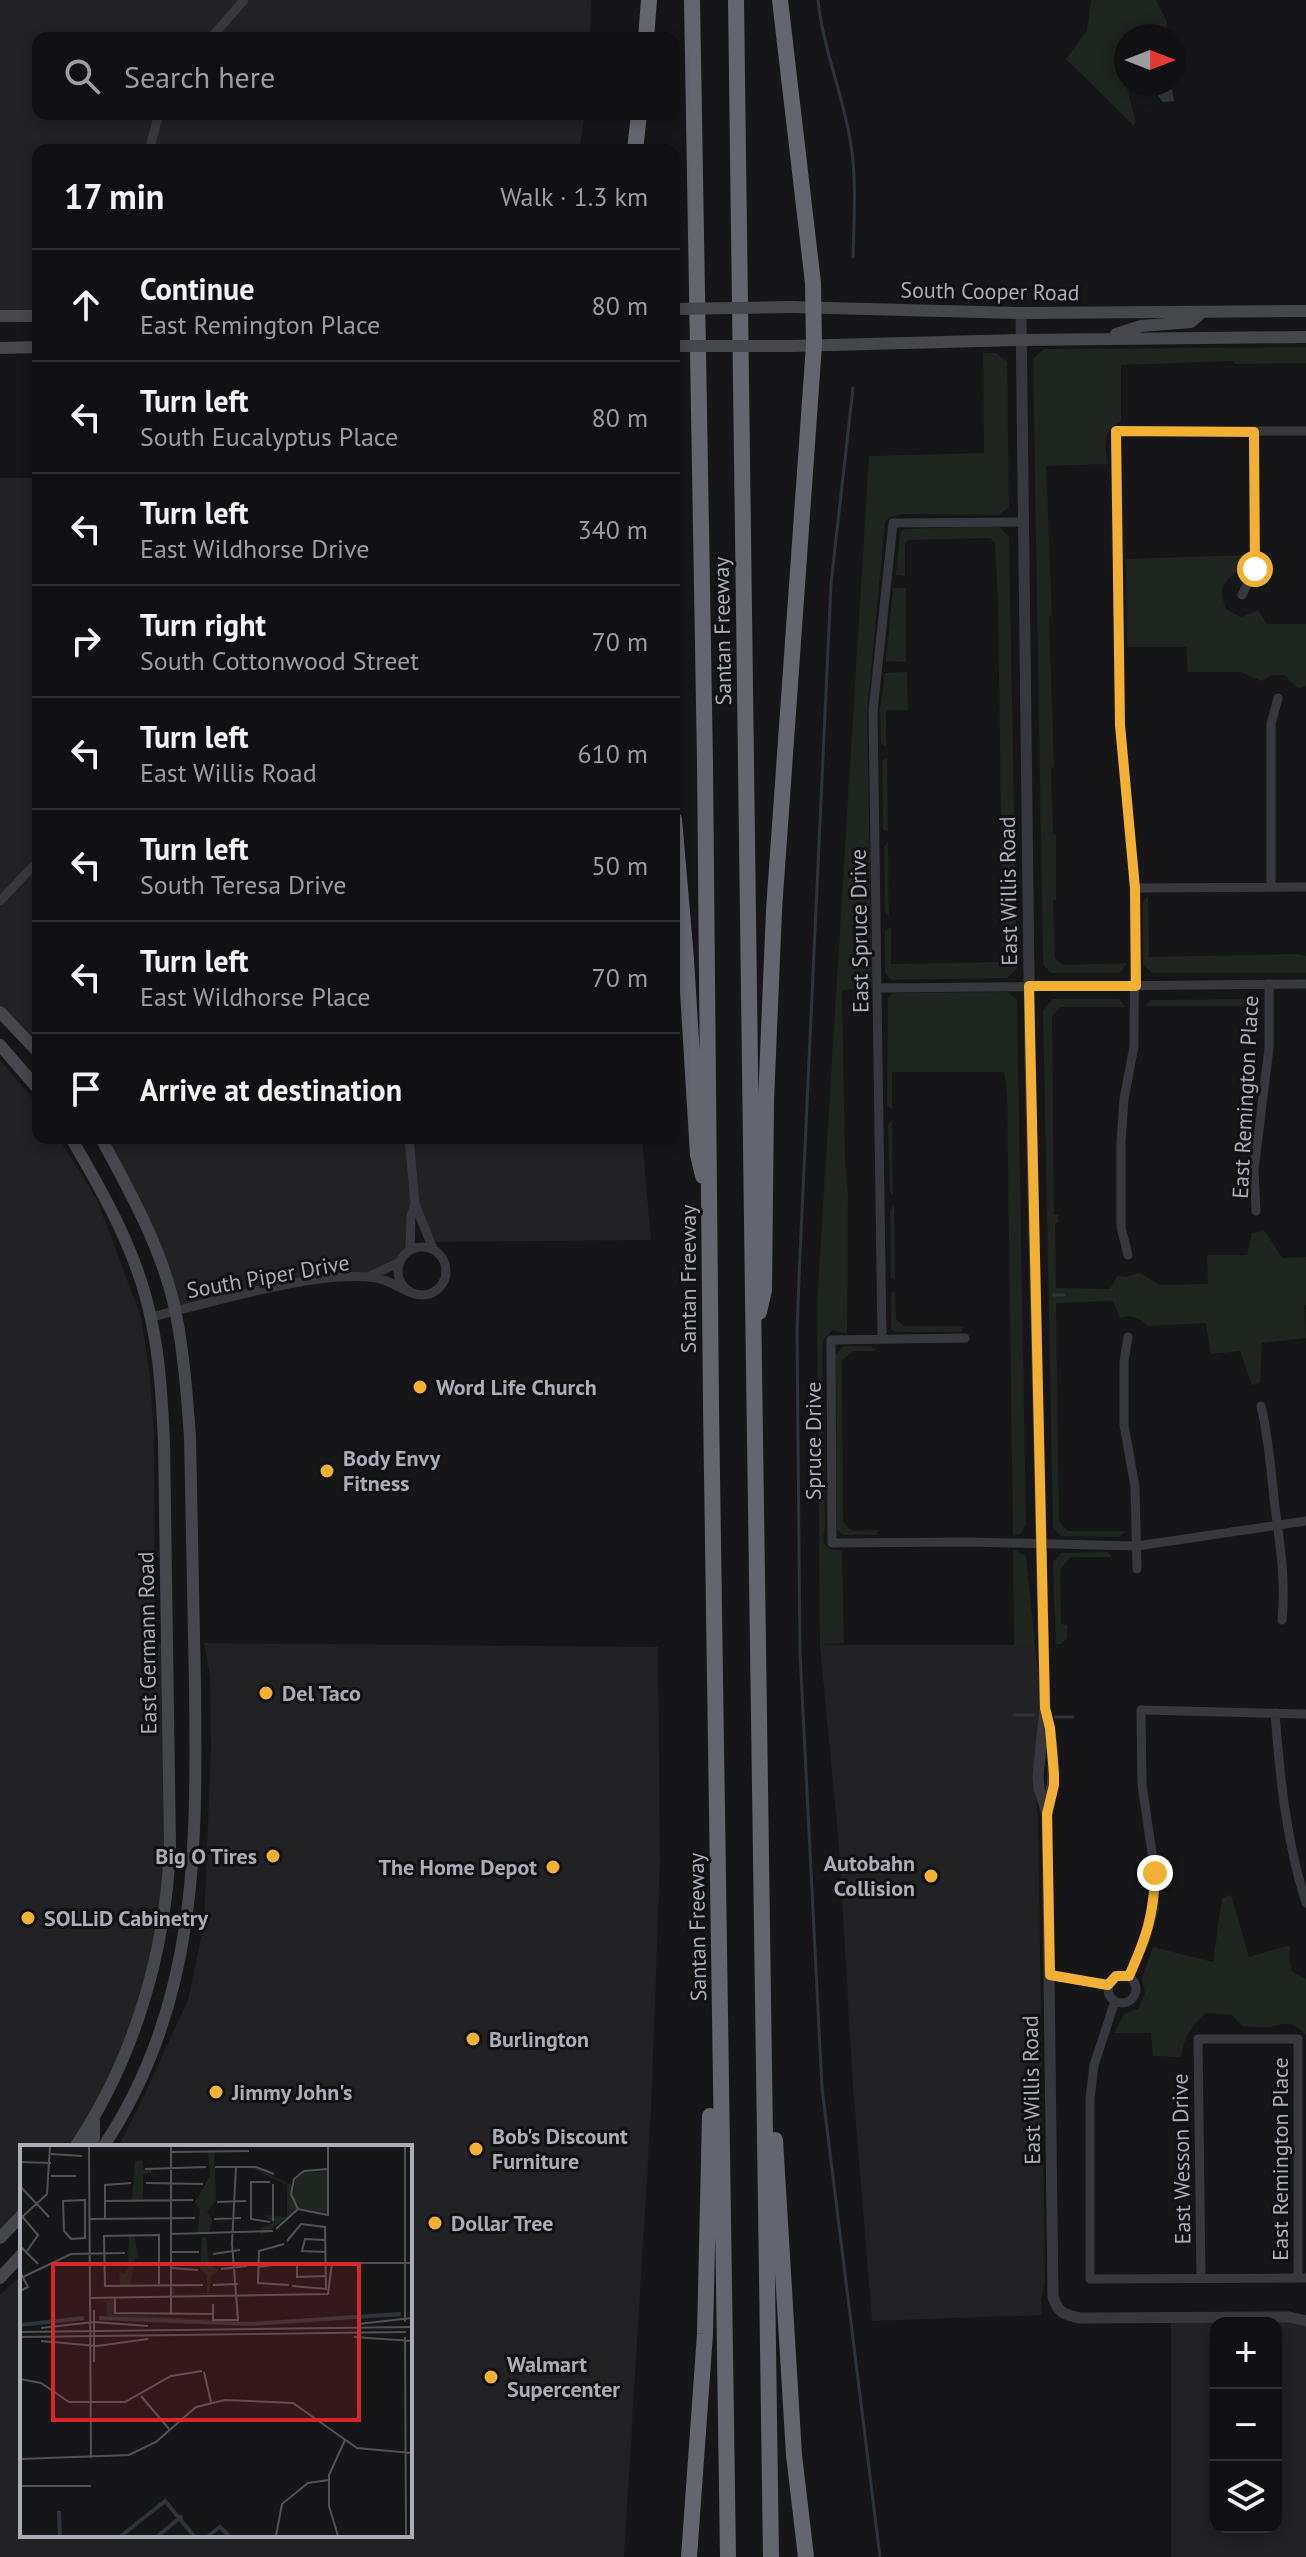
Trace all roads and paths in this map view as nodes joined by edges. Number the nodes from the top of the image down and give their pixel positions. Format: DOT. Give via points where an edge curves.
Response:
graph roads {
  1 [pos="244,0"];
  2 [pos="649,0"];
  3 [pos="692,0"];
  4 [pos="736,0"];
  5 [pos="780,0"];
  6 [pos="216,32"];
  7 [pos="646,32"];
  8 [pos="157,120"];
  9 [pos="638,120"];
  10 [pos="151,144"];
  11 [pos="636,144"];
  12 [pos="813,306"];
  13 [pos="680,309"];
  14 [pos="1306,311"];
  15 [pos="1202,312"];
  16 [pos="1021,313"];
  17 [pos="0,316"];
  18 [pos="32,316"];
  19 [pos="1306,337"];
  20 [pos="1101,339"];
  21 [pos="1021,340"];
  22 [pos="814,345"];
  23 [pos="680,346"];
  24 [pos="32,347"];
  25 [pos="0,348"];
  26 [pos="1306,431"];
  27 [pos="1254,432"];
  28 [pos="1023,522"];
  29 [pos="1242,595"];
  30 [pos="1278,698"];
  31 [pos="32,867"];
  32 [pos="1271,887"];
  33 [pos="1306,887"];
  34 [pos="1135,888"];
  35 [pos="680,889"];
  36 [pos="0,901"];
  37 [pos="1269,984"];
  38 [pos="1306,984"];
  39 [pos="1029,986"];
  40 [pos="1136,986"];
  41 [pos="879,988"];
  42 [pos="0,1012"];
  43 [pos="0,1045"];
  44 [pos="32,1046"];
  45 [pos="32,1082"];
  46 [pos="75,1144"];
  47 [pos="104,1144"];
  48 [pos="410,1144"];
  49 [pos="415,1204"];
  50 [pos="710,1211"];
  51 [pos="1256,1211"];
  52 [pos="433,1249"];
  53 [pos="410,1250"];
  54 [pos="1128,1255"];
  55 [pos="400,1262"];
  56 [pos="368,1277"];
  57 [pos="409,1292"];
  58 [pos="176,1311"];
  59 [pos="151,1317"];
  60 [pos="1128,1337"];
  61 [pos="965,1338"];
  62 [pos="882,1339"];
  63 [pos="752,1345"];
  64 [pos="1261,1406"];
  65 [pos="1306,1521"];
  66 [pos="1278,1526"];
  67 [pos="1039,1544"];
  68 [pos="1137,1546"];
  69 [pos="1137,1569"];
  70 [pos="1282,1620"];
  71 [pos="1275,1713"];
  72 [pos="1306,1714"];
  73 [pos="1306,1903"];
  74 [pos="719,1931"];
  75 [pos="1050,1975"];
  76 [pos="1129,1976"];
  77 [pos="1108,1985"];
  78 [pos="1115,2001"];
  79 [pos="1298,2039"];
  80 [pos="764,2064"];
  81 [pos="93,2118"];
  82 [pos="76,2145"];
  83 [pos="89,2145"];
  84 [pos="104,2145"];
  85 [pos="20,2217"];
  86 [pos="0,2238"];
  87 [pos="20,2256"];
  88 [pos="0,2278"];
  89 [pos="1302,2278"];
  90 [pos="1201,2279"];
  91 [pos="1306,2321"];
  92 [pos="689,2557"];
  93 [pos="728,2557"];
  94 [pos="771,2557"];
  95 [pos="806,2557"];
  1 -- 6 [label="street"];
  2 -- 7 [label="highway"];
  3 -- 50 [label="highway, Santan Freeway"];
  4 -- 63 [label="highway, Santan Freeway"];
  5 -- 12 [label="highway"];
  8 -- 10 [label="street"];
  9 -- 11 [label="highway"];
  12 -- 13 [label="main road, South Cooper Road, bridge"];
  12 -- 16 [label="main road, South Cooper Road"];
  12 -- 22 [label="highway"];
  14 -- 15 [label="main road, South Cooper Road"];
  15 -- 16 [label="main road, South Cooper Road"];
  15 -- 20 [label="main road" via="1191,322 1141,326"];
  16 -- 21 [label="street, East Willis Road"];
  17 -- 18 [label="main road"];
  19 -- 20 [label="main road"];
  20 -- 21 [label="main road"];
  21 -- 22 [label="main road"];
  21 -- 28 [label="street, East Willis Road"];
  22 -- 23 [label="main road, bridge"];
  22 -- 63 [label="highway" via="774,910 764,1290"];
  24 -- 25 [label="main road"];
  26 -- 27 [label="street"];
  27 -- 29 [label="street" via="1255,569"];
  27 -- 34 [label="street" via="1116,431 1120,725"];
  28 -- 39 [label="street, East Willis Road"];
  28 -- 41 [label="street, East Spruce Drive" via="893,523 873,711"];
  30 -- 32 [label="street" via="1271,724"];
  31 -- 36 [label="street"];
  32 -- 33 [label="street"];
  32 -- 34 [label="street"];
  34 -- 40 [label="street"];
  35 -- 50 [label="highway" via="698,1155"];
  37 -- 38 [label="street"];
  37 -- 40 [label="street"];
  37 -- 51 [label="street, East Remington Place" via="1269,1048 1254,1170"];
  39 -- 40 [label="street"];
  39 -- 41 [label="street"];
  39 -- 67 [label="street, East Willis Road"];
  40 -- 54 [label="street" via="1121,1142 1121,1227"];
  41 -- 62 [label="street, East Spruce Drive"];
  42 -- 44 [label="main road"];
  43 -- 45 [label="main road"];
  46 -- 59 [label="main road, East Germann Road" via="105,1194"];
  47 -- 58 [label="main road" via="145,1226"];
  48 -- 49 [label="street"];
  49 -- 52 [label="street"];
  49 -- 53 [label="street"];
  50 -- 74 [label="highway, Santan Freeway"];
  52 -- 53 [label="street"];
  52 -- 57 [label="street" via="446,1267 444,1283 425,1296"];
  53 -- 55 [label="street"];
  55 -- 56 [label="street, South Piper Drive"];
  55 -- 57 [label="street" via="399,1279"];
  56 -- 57 [label="street, South Piper Drive"];
  56 -- 58 [label="street, South Piper Drive" via="301,1283"];
  58 -- 59 [label="street, South Piper Drive"];
  58 -- 84 [label="main road" via="190,1437 197,1797 190,1905 178,1968 151,2056"];
  59 -- 81 [label="main road, East Germann Road" via="164,1442 168,1893 143,2003"];
  60 -- 68 [label="street" via="1124,1425 1135,1487"];
  61 -- 62 [label="street"];
  62 -- 67 [label="street, Spruce Drive" via="831,1340 832,1543"];
  63 -- 80 [label="highway, Santan Freeway"];
  64 -- 66 [label="street"];
  65 -- 66 [label="street"];
  66 -- 68 [label="street"];
  66 -- 70 [label="street"];
  67 -- 68 [label="street"];
  67 -- 75 [label="street, East Willis Road" via="1045,1708 1054,1774 1047,1814"];
  68 -- 69 [label="street"];
  71 -- 72 [label="street"];
  71 -- 73 [label="street" via="1283,1809"];
  71 -- 76 [label="street" via="1141,1710 1154,1908"];
  74 -- 92 [label="highway" via="709,1979 705,2334"];
  74 -- 93 [label="highway, Santan Freeway"];
  75 -- 77 [label="street"];
  75 -- 91 [label="street, East Willis Road" via="1053,2297 1063,2315"];
  76 -- 77 [label="street" via="1116,1976"];
  76 -- 78 [label="street" via="1135,1983 1134,1996 1128,2002"];
  77 -- 78 [label="street"];
  78 -- 90 [label="street" via="1094,2065 1090,2098 1090,2279"];
  79 -- 89 [label="street, East Remington Place"];
  79 -- 90 [label="street, East Wesson Drive" via="1198,2039"];
  80 -- 94 [label="highway, Santan Freeway"];
  80 -- 95 [label="highway" via="775,2133 794,2455"];
  81 -- 82 [label="main road, East Germann Road"];
  81 -- 83 [label="main road"];
  85 -- 86 [label="main road"];
  87 -- 88 [label="main road"];
  89 -- 90 [label="street"];
}
